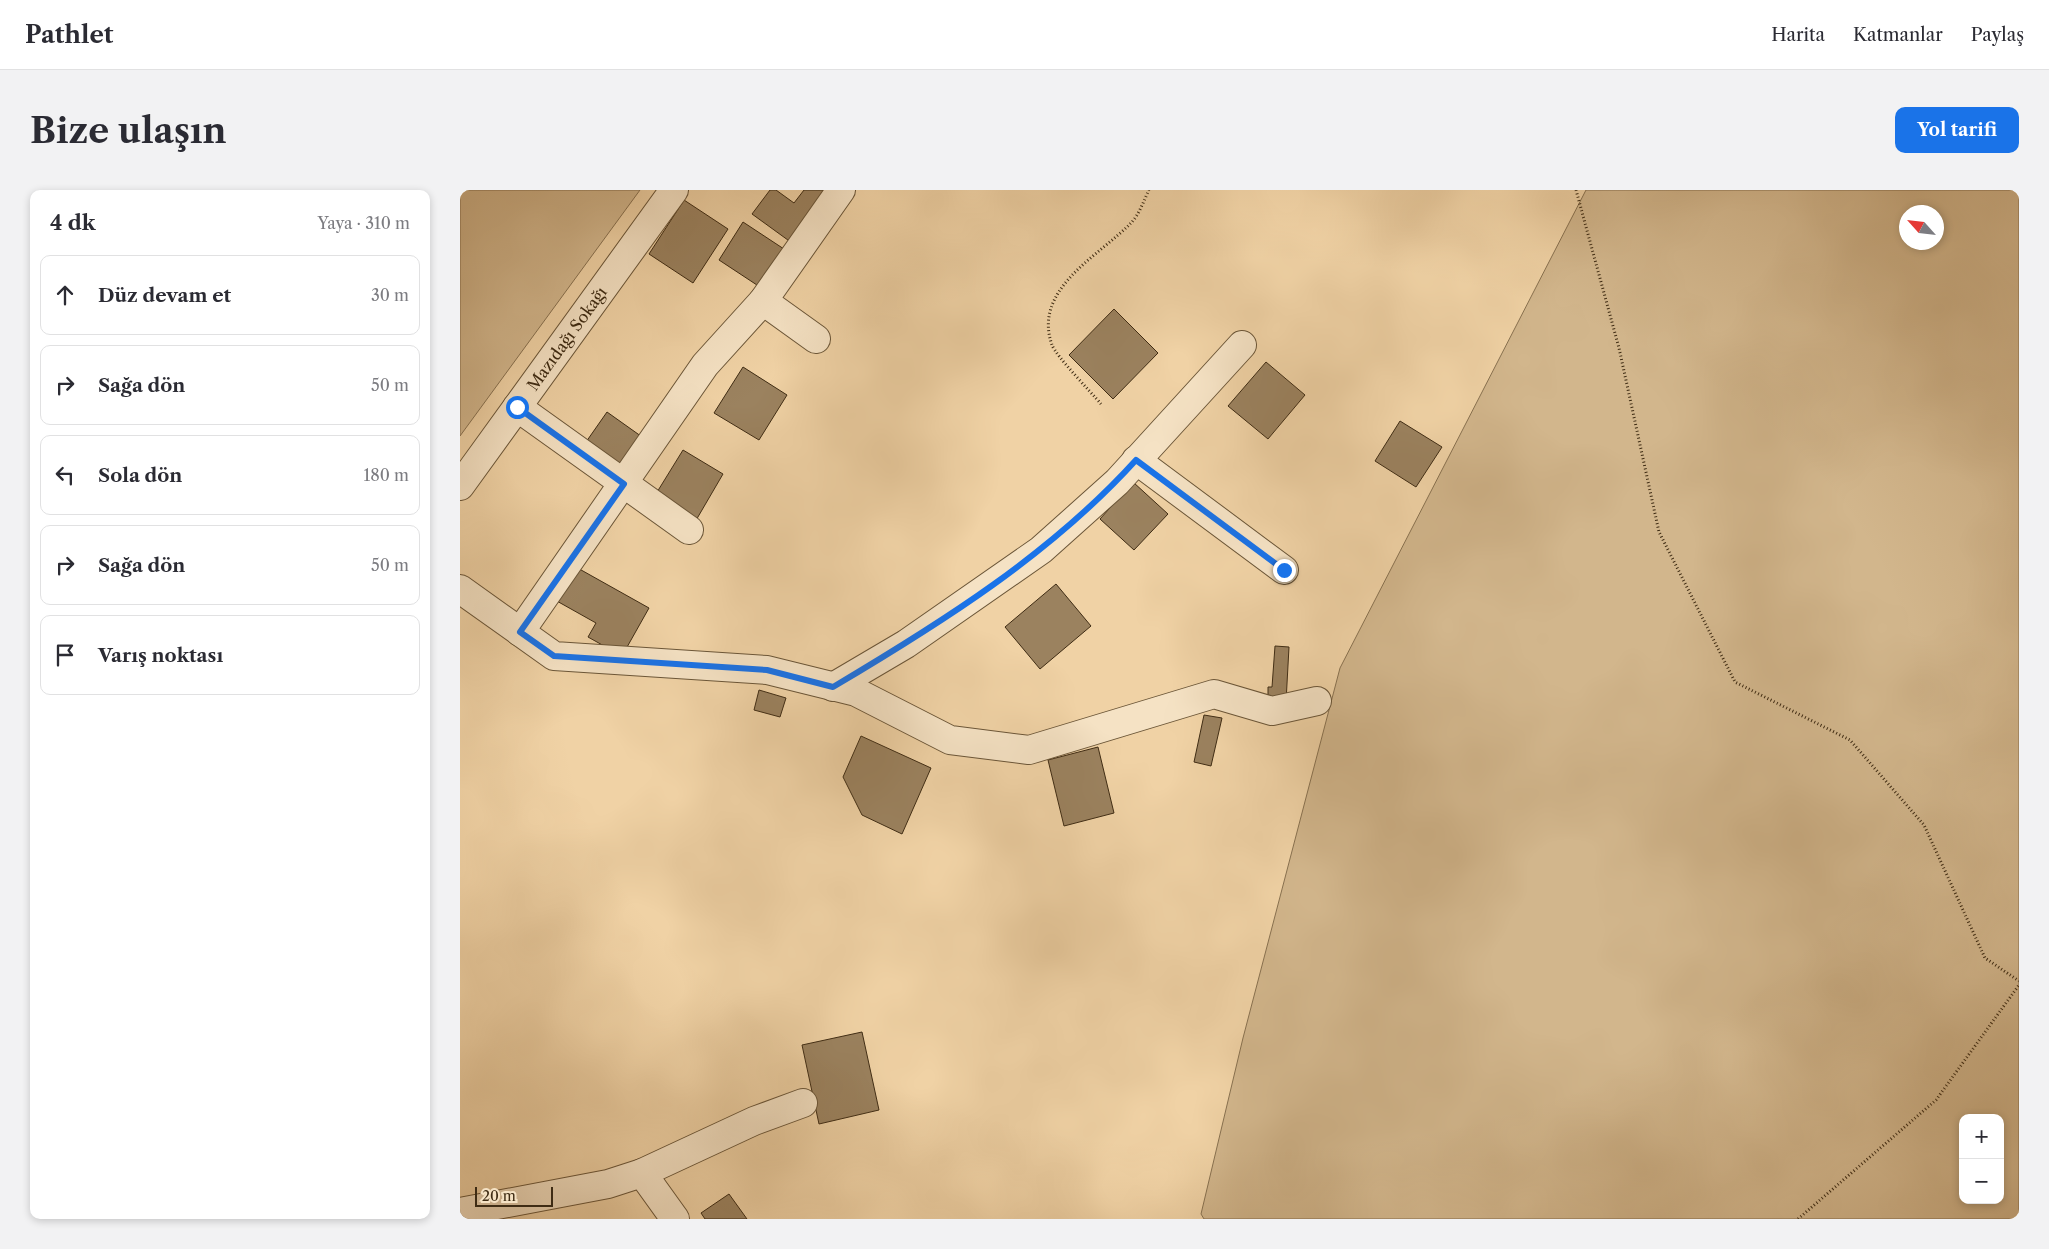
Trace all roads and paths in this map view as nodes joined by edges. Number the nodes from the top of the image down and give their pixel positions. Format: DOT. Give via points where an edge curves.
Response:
graph roads {
  1 [pos="674,190"];
  2 [pos="841,190"];
  3 [pos="1149,190"];
  4 [pos="1576,190"];
  5 [pos="763,301"];
  6 [pos="816,339"];
  7 [pos="1242,345"];
  8 [pos="1101,404"];
  9 [pos="517,407"];
  10 [pos="1136,460"];
  11 [pos="624,484"];
  12 [pos="460,486"];
  13 [pos="689,530"];
  14 [pos="1284,570"];
  15 [pos="460,588"];
  16 [pos="520,632"];
  17 [pos="833,687"];
  18 [pos="1317,701"];
  19 [pos="2019,983"];
  20 [pos="803,1103"];
  21 [pos="642,1173"];
  22 [pos="460,1212"];
  23 [pos="675,1219"];
  24 [pos="1798,1219"];
  1 -- 9 [label="street, Mazıdağı Sokağı"];
  2 -- 5 [label="street"];
  3 -- 8 [label="path" via="1133,222 1073,274 1054,298 1048,323 1053,347"];
  4 -- 19 [label="path" via="1619,348 1659,532 1735,682 1850,740 1924,825 1985,958"];
  5 -- 6 [label="street"];
  5 -- 11 [label="street" via="705,364"];
  7 -- 10 [label="street"];
  9 -- 11 [label="street"];
  9 -- 12 [label="street, Mazıdağı Sokağı"];
  10 -- 14 [label="street"];
  10 -- 17 [label="street" via="1117,482 1041,550 906,644"];
  11 -- 13 [label="street"];
  11 -- 16 [label="street"];
  15 -- 16 [label="street"];
  16 -- 17 [label="street" via="554,656 767,670"];
  17 -- 18 [label="street" via="856,692 950,740 1029,750 1214,694 1272,711"];
  19 -- 24 [label="path" via="1936,1100"];
  20 -- 21 [label="street"];
  21 -- 22 [label="street" via="608,1184"];
  21 -- 23 [label="street"];
}
